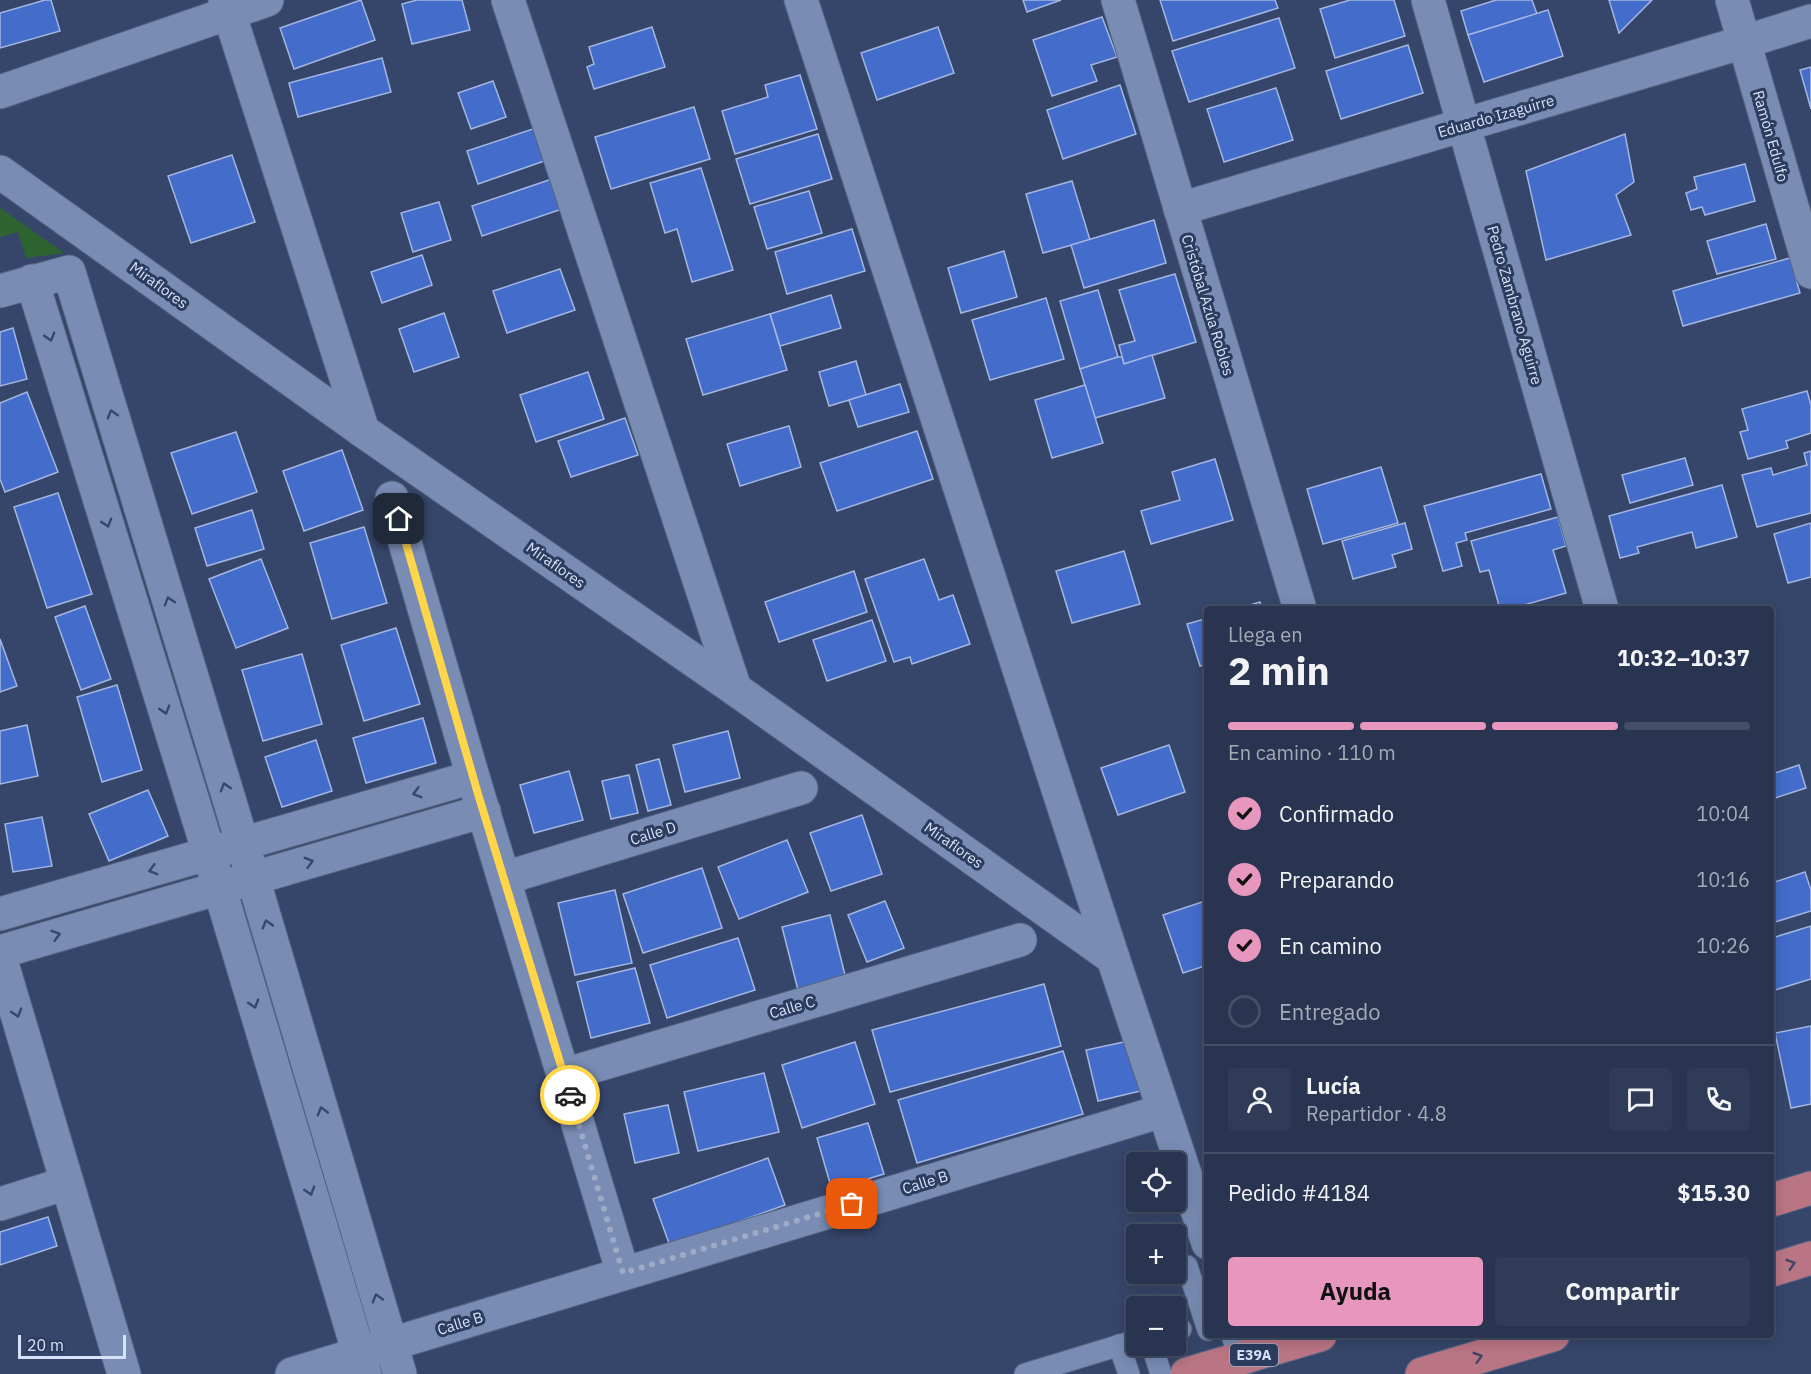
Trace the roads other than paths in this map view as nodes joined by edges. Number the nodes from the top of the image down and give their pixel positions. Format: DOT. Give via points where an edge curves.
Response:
graph roads {
  1 [pos="267,0"];
  2 [pos="508,0"];
  3 [pos="801,0"];
  4 [pos="1118,0"];
  5 [pos="1428,0"];
  6 [pos="1732,0"];
  7 [pos="227,6"];
  8 [pos="1811,21"];
  9 [pos="1744,42"];
  10 [pos="0,92"];
  11 [pos="1463,126"];
  12 [pos="0,172"];
  13 [pos="1180,209"];
  14 [pos="1811,272"];
  15 [pos="33,281"];
  16 [pos="0,291"];
  17 [pos="363,431"];
  18 [pos="392,498"];
  19 [pos="1299,606"];
  20 [pos="1601,606"];
  21 [pos="735,689"];
  22 [pos="473,777"];
  23 [pos="801,788"];
  24 [pos="484,811"];
  25 [pos="242,843"];
  26 [pos="209,853"];
  27 [pos="253,878"];
  28 [pos="505,878"];
  29 [pos="219,888"];
  30 [pos="0,914"];
  31 [pos="1020,940"];
  32 [pos="0,952"];
  33 [pos="0,957"];
  34 [pos="1113,958"];
  35 [pos="564,1075"];
  36 [pos="1149,1115"];
  37 [pos="67,1183"];
  38 [pos="1811,1188"];
  39 [pos="1774,1198"];
  40 [pos="0,1204"];
  41 [pos="1197,1255"];
  42 [pos="1811,1258"];
  43 [pos="1774,1269"];
  44 [pos="623,1273"];
  45 [pos="1204,1303"];
  46 [pos="1299,1338"];
  47 [pos="1519,1340"];
  48 [pos="1126,1344"];
  49 [pos="1228,1348"];
  50 [pos="1128,1356"];
  51 [pos="1155,1356"];
  52 [pos="396,1359"];
  53 [pos="362,1364"];
  54 [pos="124,1374"];
  55 [pos="292,1374"];
  56 [pos="1025,1374"];
  57 [pos="1129,1374"];
  58 [pos="1161,1374"];
  59 [pos="1187,1374"];
  60 [pos="1422,1374"];
  1 -- 7 [label="street"];
  2 -- 21 [label="street"];
  3 -- 34 [label="street"];
  4 -- 13 [label="street, Cristóbal Azúa Robles"];
  5 -- 11 [label="street, Pedro Zambrano Aguirre"];
  6 -- 9 [label="street, Ramón Edulfo"];
  7 -- 10 [label="street"];
  7 -- 17 [label="street"];
  8 -- 9 [label="street, Eduardo Izaguirre"];
  9 -- 11 [label="street, Eduardo Izaguirre"];
  9 -- 14 [label="street, Ramón Edulfo"];
  11 -- 13 [label="street, Eduardo Izaguirre"];
  11 -- 20 [label="street, Pedro Zambrano Aguirre"];
  12 -- 17 [label="street, Miraflores"];
  13 -- 19 [label="street, Cristóbal Azúa Robles"];
  15 -- 16 [label="street"];
  25 -- 15 [label="street, one-way" via="69,272"];
  15 -- 26 [label="street, one-way"];
  17 -- 21 [label="street, Miraflores"];
  18 -- 22 [label="street"];
  21 -- 34 [label="street, Miraflores"];
  22 -- 24 [label="street"];
  22 -- 25 [label="street, one-way"];
  23 -- 28 [label="street, Calle D"];
  27 -- 24 [label="street, one-way"];
  24 -- 28 [label="street"];
  25 -- 26 [label="street"];
  25 -- 27 [label="street"];
  26 -- 29 [label="street"];
  26 -- 30 [label="street, one-way"];
  27 -- 29 [label="street"];
  52 -- 27 [label="street, one-way"];
  28 -- 35 [label="street"];
  32 -- 29 [label="street, one-way"];
  29 -- 53 [label="street, one-way"];
  31 -- 35 [label="street, Calle C"];
  33 -- 37 [label="street, one-way"];
  34 -- 41 [label="street"];
  35 -- 44 [label="street"];
  36 -- 44 [label="street, Calle B"];
  37 -- 40 [label="street"];
  37 -- 54 [label="street"];
  38 -- 39 [label="main road"];
  41 -- 45 [label="lane"];
  43 -- 42 [label="main road, one-way"];
  44 -- 52 [label="street, Calle B"];
  46 -- 49 [label="main road, E39A"];
  60 -- 47 [label="main road, one-way"];
  48 -- 56 [label="lane"];
  49 -- 59 [label="main road, E39A"];
  50 -- 57 [label="lane"];
  51 -- 58 [label="lane"];
  52 -- 53 [label="street, Calle B"];
  53 -- 55 [label="street, Calle B"];
}
